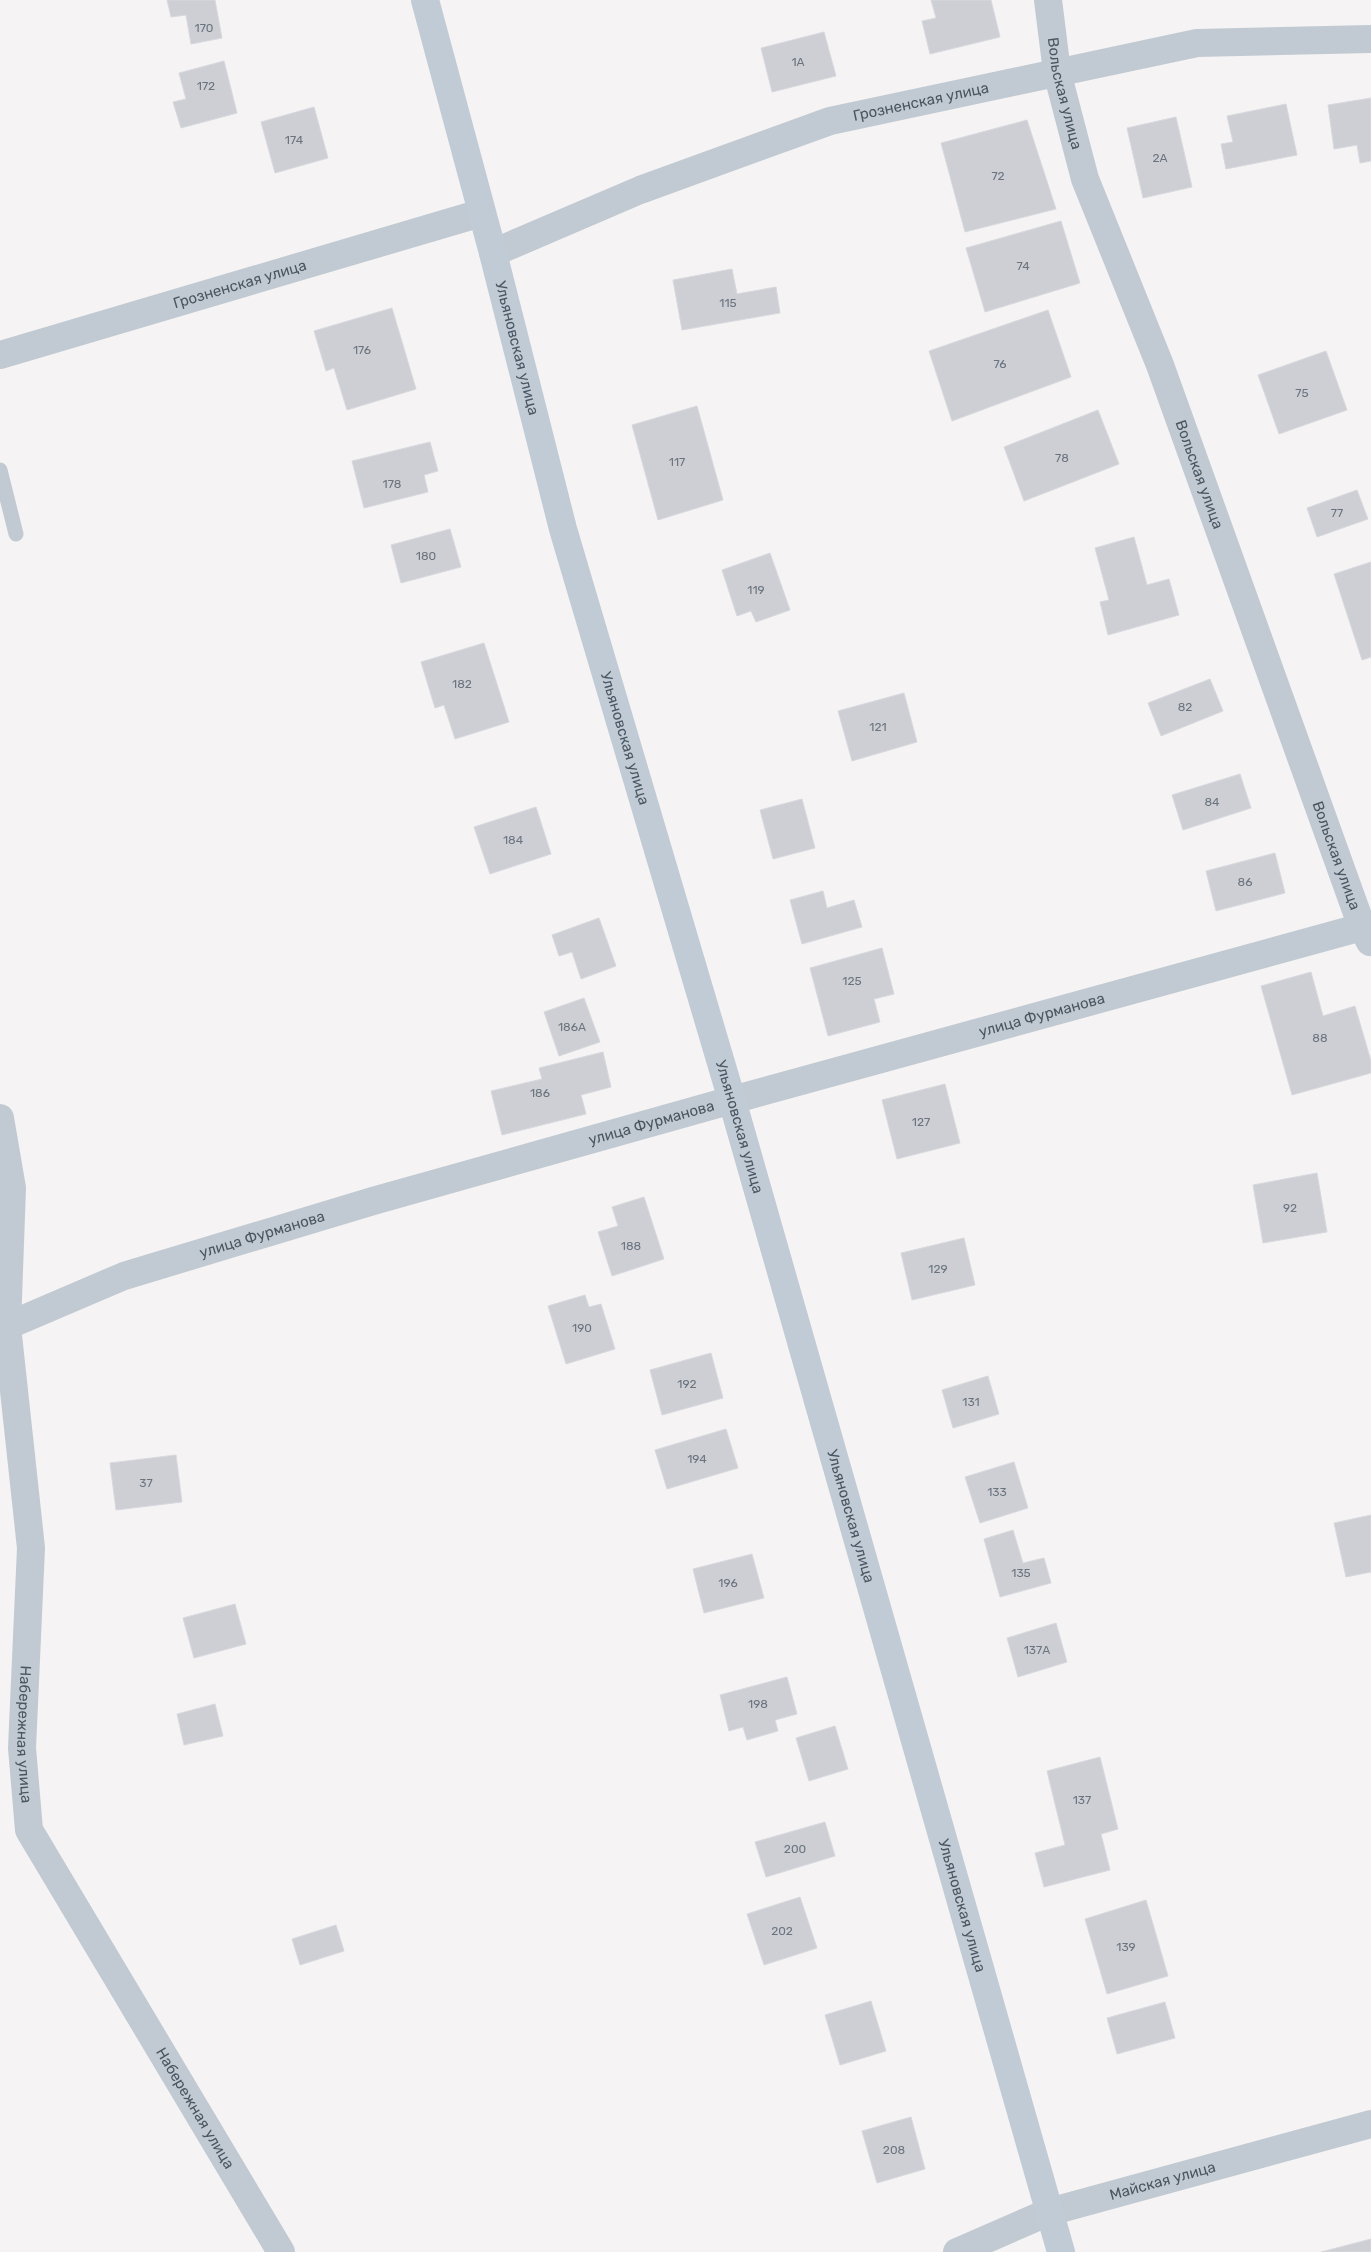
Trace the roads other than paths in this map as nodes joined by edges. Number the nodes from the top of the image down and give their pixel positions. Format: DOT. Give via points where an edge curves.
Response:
graph roads {
  1 [pos="425,0"];
  2 [pos="1048,0"];
  3 [pos="1371,39"];
  4 [pos="1057,72"];
  5 [pos="481,213"];
  6 [pos="493,253"];
  7 [pos="0,355"];
  8 [pos="0,470"];
  9 [pos="16,534"];
  10 [pos="1368,933"];
  11 [pos="732,1100"];
  12 [pos="0,1118"];
  13 [pos="3,1329"];
  14 [pos="1371,2124"];
  15 [pos="1049,2212"];
  16 [pos="281,2252"];
  17 [pos="957,2252"];
  18 [pos="1061,2252"];
  1 -- 5 [label="street, Ульяновская улица"];
  2 -- 4 [label="street, Вольская улица"];
  3 -- 4 [label="street, Грозненская улица" via="1197,43"];
  4 -- 6 [label="street, Грозненская улица" via="830,121 640,190"];
  4 -- 10 [label="street, Вольская улица" via="1085,179 1160,365"];
  5 -- 6 [label="street, Ульяновская улица"];
  5 -- 7 [label="street, Грозненская улица"];
  6 -- 11 [label="street, Ульяновская улица" via="563,529"];
  8 -- 9 [label="lane"];
  10 -- 11 [label="street, улица Фурманова"];
  11 -- 13 [label="street, улица Фурманова" via="124,1276"];
  11 -- 15 [label="street, Ульяновская улица"];
  12 -- 13 [label="street, Набережная улица" via="12,1188"];
  13 -- 16 [label="street, Набережная улица" via="31,1548 22,1748 29,1830"];
  14 -- 15 [label="street, Майская улица"];
  15 -- 17 [label="street, Майская улица"];
  15 -- 18 [label="street, Ульяновская улица"];
}
